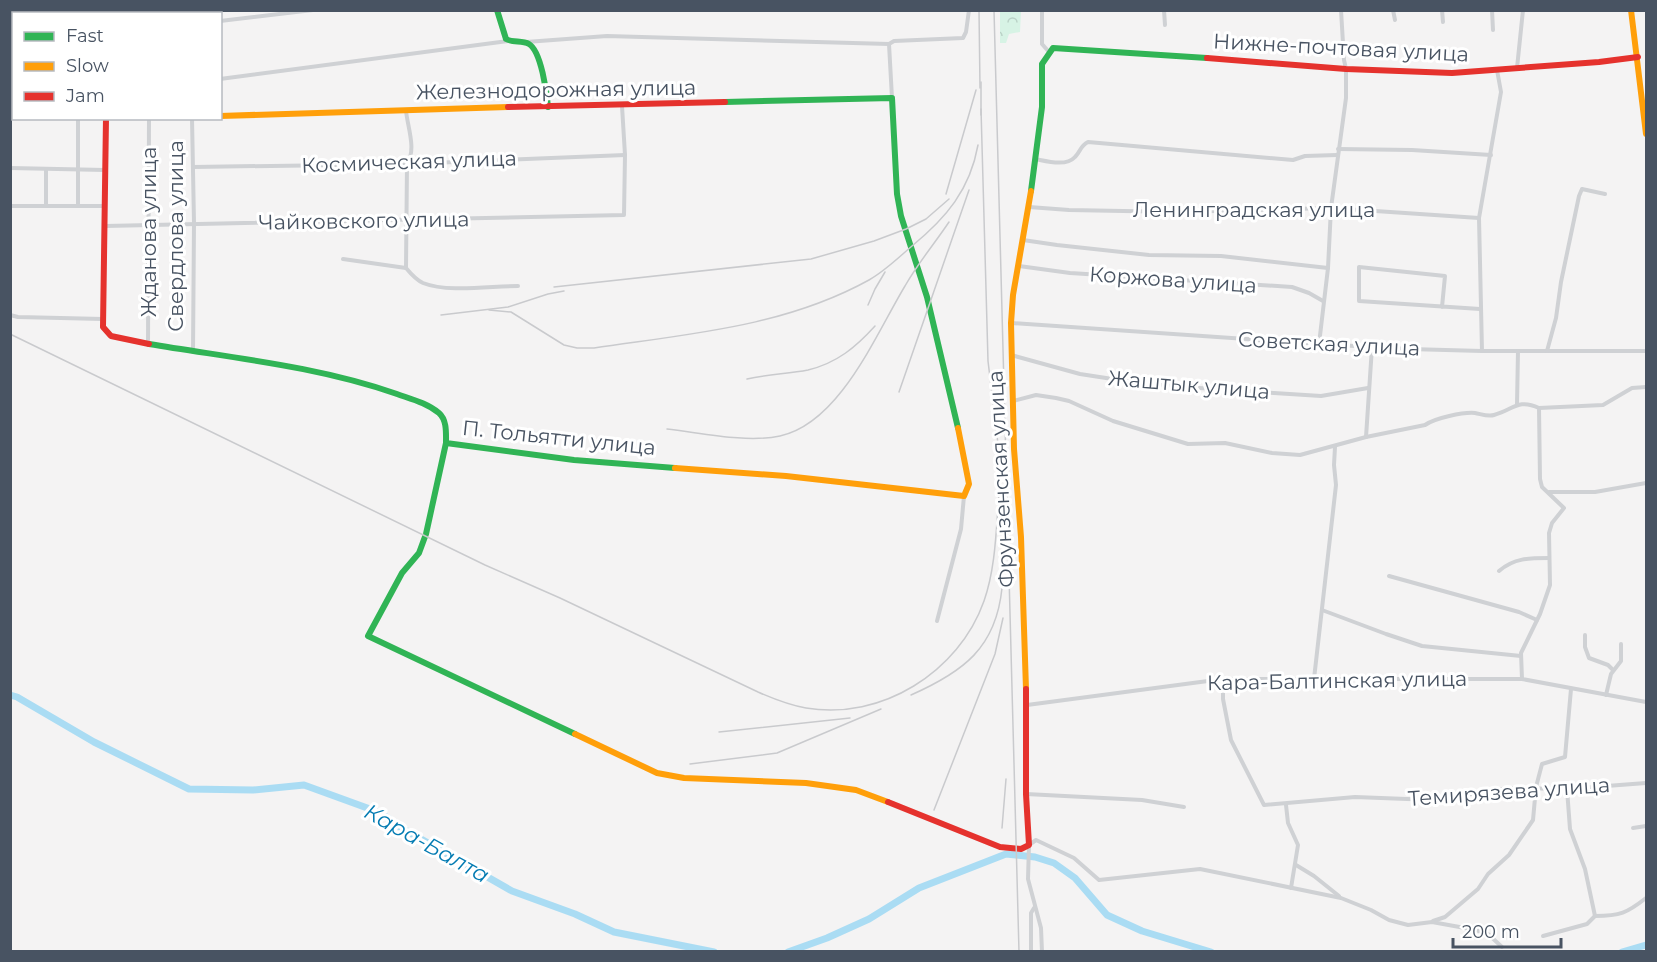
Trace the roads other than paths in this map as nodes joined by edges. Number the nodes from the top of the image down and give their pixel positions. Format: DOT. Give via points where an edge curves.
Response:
graph roads {
  1 [pos="313,10"];
  2 [pos="497,10"];
  3 [pos="969,10"];
  4 [pos="1042,10"];
  5 [pos="1164,10"];
  6 [pos="1341,10"];
  7 [pos="1393,10"];
  8 [pos="1443,10"];
  9 [pos="1492,10"];
  10 [pos="1522,10"];
  11 [pos="1631,10"];
  12 [pos="1395,20"];
  13 [pos="222,21"];
  14 [pos="1443,22"];
  15 [pos="1165,25"];
  16 [pos="1493,30"];
  17 [pos="509,41"];
  18 [pos="526,42"];
  19 [pos="889,44"];
  20 [pos="1050,52"];
  21 [pos="1634,57"];
  22 [pos="1516,68"];
  23 [pos="1347,69"];
  24 [pos="1497,70"];
  25 [pos="222,79"];
  26 [pos="892,98"];
  27 [pos="622,106"];
  28 [pos="548,107"];
  29 [pos="406,110"];
  30 [pos="222,116"];
  31 [pos="78,120"];
  32 [pos="106,120"];
  33 [pos="149,120"];
  34 [pos="192,120"];
  35 [pos="1647,134"];
  36 [pos="1338,149"];
  37 [pos="625,155"];
  38 [pos="1337,155"];
  39 [pos="1491,155"];
  40 [pos="1035,159"];
  41 [pos="407,164"];
  42 [pos="193,167"];
  43 [pos="10,168"];
  44 [pos="46,170"];
  45 [pos="78,170"];
  46 [pos="105,170"];
  47 [pos="1605,194"];
  48 [pos="10,206"];
  49 [pos="46,206"];
  50 [pos="78,206"];
  51 [pos="104,206"];
  52 [pos="1029,207"];
  53 [pos="1331,208"];
  54 [pos="1479,218"];
  55 [pos="408,221"];
  56 [pos="194,223"];
  57 [pos="105,226"];
  58 [pos="150,226"];
  59 [pos="1023,240"];
  60 [pos="343,259"];
  61 [pos="1019,266"];
  62 [pos="406,268"];
  63 [pos="1328,268"];
  64 [pos="518,286"];
  65 [pos="1324,302"];
  66 [pos="1442,307"];
  67 [pos="1480,309"];
  68 [pos="10,315"];
  69 [pos="103,319"];
  70 [pos="1011,323"];
  71 [pos="1319,344"];
  72 [pos="148,345"];
  73 [pos="1372,347"];
  74 [pos="1482,351"];
  75 [pos="1518,351"];
  76 [pos="1547,351"];
  77 [pos="1647,351"];
  78 [pos="193,353"];
  79 [pos="1011,355"];
  80 [pos="1647,387"];
  81 [pos="1368,388"];
  82 [pos="1012,401"];
  83 [pos="1517,404"];
  84 [pos="1539,408"];
  85 [pos="1366,437"];
  86 [pos="446,443"];
  87 [pos="1335,447"];
  88 [pos="1647,483"];
  89 [pos="1550,492"];
  90 [pos="964,496"];
  91 [pos="1549,558"];
  92 [pos="1500,571"];
  93 [pos="1389,576"];
  94 [pos="1322,610"];
  95 [pos="1537,620"];
  96 [pos="937,621"];
  97 [pos="1585,635"];
  98 [pos="1621,644"];
  99 [pos="1521,656"];
  100 [pos="1613,670"];
  101 [pos="1223,678"];
  102 [pos="1314,679"];
  103 [pos="1522,679"];
  104 [pos="1571,689"];
  105 [pos="1606,695"];
  106 [pos="1647,702"];
  107 [pos="1027,705"];
  108 [pos="1647,783"];
  109 [pos="1536,787"];
  110 [pos="1567,789"];
  111 [pos="1026,794"];
  112 [pos="1286,805"];
  113 [pos="1184,807"];
  114 [pos="1647,826"];
  115 [pos="1633,828"];
  116 [pos="1029,845"];
  117 [pos="1296,865"];
  118 [pos="1291,888"];
  119 [pos="1341,898"];
  120 [pos="1647,898"];
  121 [pos="1035,907"];
  122 [pos="1595,916"];
  123 [pos="1432,922"];
  124 [pos="1543,936"];
  125 [pos="1502,947"];
  126 [pos="1031,951"];
  127 [pos="1042,951"];
  1 -- 13 [label="street"];
  2 -- 17 [label="main road"];
  3 -- 19 [label="street" via="963,38"];
  4 -- 20 [label="street" via="1042,44"];
  5 -- 15 [label="street"];
  6 -- 23 [label="street"];
  7 -- 12 [label="street"];
  8 -- 14 [label="street"];
  9 -- 16 [label="street"];
  10 -- 22 [label="street"];
  11 -- 21 [label="main road"];
  17 -- 18 [label="main road"];
  17 -- 25 [label="street"];
  18 -- 19 [label="street" via="607,36"];
  18 -- 28 [label="main road" via="533,47 547,88"];
  19 -- 26 [label="street"];
  20 -- 23 [label="main road, Нижне-почтовая улица" via="1053,48"];
  20 -- 40 [label="main road, Фрунзенская улица" via="1042,64 1042,107"];
  21 -- 22 [label="main road, Нижне-почтовая улица"];
  21 -- 35 [label="main road"];
  22 -- 24 [label="main road, Нижне-почтовая улица"];
  23 -- 24 [label="main road, Нижне-почтовая улица" via="1452,73"];
  23 -- 36 [label="street"];
  24 -- 39 [label="street" via="1501,92"];
  26 -- 27 [label="main road, Железнодорожная улица"];
  26 -- 90 [label="main road" via="897,194 927,297 967,470 969,484"];
  27 -- 28 [label="main road, Железнодорожная улица"];
  27 -- 37 [label="street"];
  28 -- 29 [label="main road, Железнодорожная улица"];
  29 -- 30 [label="main road, Железнодорожная улица"];
  29 -- 41 [label="street" via="411,150"];
  31 -- 45 [label="street"];
  32 -- 46 [label="main road"];
  33 -- 58 [label="street, Жданова улица"];
  34 -- 42 [label="street, Свердлова улица"];
  36 -- 38 [label="street"];
  36 -- 39 [label="street"];
  37 -- 41 [label="street, Космическая улица"];
  37 -- 55 [label="street, Чайковского улица" via="624,216"];
  38 -- 40 [label="street" via="1293,160 1088,142 1068,161"];
  38 -- 53 [label="street"];
  39 -- 54 [label="street"];
  40 -- 52 [label="main road, Фрунзенская улица"];
  41 -- 42 [label="street, Космическая улица"];
  41 -- 55 [label="street"];
  42 -- 56 [label="street, Свердлова улица"];
  43 -- 44 [label="street"];
  44 -- 45 [label="street"];
  44 -- 49 [label="street"];
  45 -- 46 [label="street"];
  45 -- 50 [label="street"];
  46 -- 51 [label="main road"];
  47 -- 76 [label="street" via="1582,189 1579,196"];
  48 -- 49 [label="street"];
  49 -- 50 [label="street"];
  50 -- 51 [label="street"];
  51 -- 57 [label="main road"];
  52 -- 53 [label="street, Ленинградская улица" via="1177,212"];
  52 -- 59 [label="main road, Фрунзенская улица"];
  53 -- 54 [label="street, Ленинградская улица"];
  53 -- 63 [label="street"];
  54 -- 67 [label="street"];
  55 -- 56 [label="street, Чайковского улица"];
  55 -- 62 [label="street"];
  56 -- 58 [label="street, Чайковского улица"];
  56 -- 78 [label="street, Свердлова улица"];
  57 -- 58 [label="street, Чайковского улица"];
  57 -- 69 [label="main road"];
  58 -- 72 [label="street, Жданова улица"];
  59 -- 61 [label="main road, Фрунзенская улица"];
  59 -- 63 [label="street" via="1149,255 1221,256"];
  60 -- 62 [label="street"];
  61 -- 65 [label="street, Коржова улица" via="1070,273 1292,287"];
  61 -- 70 [label="main road, Фрунзенская улица"];
  62 -- 64 [label="street" via="423,283 441,287"];
  63 -- 65 [label="street"];
  65 -- 71 [label="street"];
  66 -- 66 [label="street" via="1359,301 1359,267 1444,276"];
  66 -- 67 [label="street"];
  67 -- 74 [label="street"];
  68 -- 69 [label="street"];
  69 -- 72 [label="main road, П. Тольятти улица" via="103,327 111,336"];
  70 -- 71 [label="street, Советская улица"];
  70 -- 79 [label="main road, Фрунзенская улица"];
  71 -- 73 [label="street, Советская улица"];
  72 -- 78 [label="main road, П. Тольятти улица"];
  73 -- 74 [label="street, Советская улица"];
  73 -- 81 [label="street"];
  74 -- 75 [label="street, Советская улица"];
  75 -- 76 [label="street, Советская улица"];
  75 -- 83 [label="street"];
  76 -- 77 [label="street, Советская улица"];
  78 -- 86 [label="main road, П. Тольятти улица" via="356,379 417,401 440,414 445,421"];
  79 -- 81 [label="street, Жаштык улица" via="1100,377 1184,387 1321,396"];
  79 -- 82 [label="main road, Фрунзенская улица"];
  80 -- 84 [label="street" via="1632,388 1603,405"];
  81 -- 85 [label="street"];
  82 -- 87 [label="street" via="1036,395 1069,401 1113,421 1188,444 1225,443 1300,455"];
  82 -- 107 [label="main road, Фрунзенская улица"];
  83 -- 84 [label="street"];
  83 -- 85 [label="street" via="1492,416 1473,413"];
  84 -- 89 [label="street" via="1540,479 1542,488"];
  85 -- 87 [label="street"];
  86 -- 90 [label="main road, П. Тольятти улица" via="574,460 786,476"];
  86 -- 116 [label="main road" via="419,553 402,573 369,636 657,773 856,790 1000,847 1021,849"];
  87 -- 94 [label="street" via="1336,486"];
  88 -- 89 [label="street" via="1595,492"];
  89 -- 91 [label="street" via="1564,508 1552,523"];
  90 -- 96 [label="street" via="961,529"];
  91 -- 92 [label="street" via="1510,562"];
  91 -- 95 [label="street" via="1550,585"];
  93 -- 95 [label="street" via="1509,608"];
  94 -- 99 [label="street, Кара-Балтинская улица" via="1422,646"];
  94 -- 102 [label="street"];
  95 -- 99 [label="street"];
  97 -- 100 [label="street" via="1588,658"];
  98 -- 100 [label="street" via="1621,661"];
  99 -- 103 [label="street"];
  100 -- 105 [label="street"];
  101 -- 102 [label="street, Кара-Балтинская улица"];
  101 -- 107 [label="street, Кара-Балтинская улица"];
  101 -- 112 [label="street, Темирязева улица" via="1231,741 1264,806"];
  102 -- 103 [label="street, Кара-Балтинская улица"];
  103 -- 104 [label="street, Кара-Балтинская улица"];
  104 -- 105 [label="street, Кара-Балтинская улица"];
  104 -- 109 [label="street" via="1565,757 1542,764"];
  105 -- 106 [label="street, Кара-Балтинская улица"];
  107 -- 111 [label="main road, Фрунзенская улица"];
  108 -- 110 [label="street, Темирязева улица"];
  109 -- 110 [label="street, Темирязева улица"];
  109 -- 112 [label="street, Темирязева улица" via="1433,800 1354,797"];
  109 -- 123 [label="street" via="1533,820 1509,855 1446,917"];
  110 -- 122 [label="street" via="1570,829 1585,869"];
  111 -- 113 [label="street" via="1142,800"];
  111 -- 116 [label="main road, Фрунзенская улица"];
  112 -- 117 [label="street" via="1288,823 1298,845"];
  114 -- 115 [label="street"];
  116 -- 118 [label="street" via="1036,840 1074,858 1099,880 1200,869"];
  116 -- 121 [label="street, Фрунзенская улица" via="1028,879"];
  117 -- 118 [label="street"];
  117 -- 119 [label="street"];
  118 -- 119 [label="street"];
  119 -- 123 [label="street" via="1389,920 1408,925"];
  120 -- 122 [label="street" via="1618,916"];
  121 -- 126 [label="street" via="1031,914"];
  121 -- 127 [label="street, Фрунзенская улица"];
  122 -- 124 [label="street" via="1587,924"];
  123 -- 125 [label="street" via="1488,934"];
}
